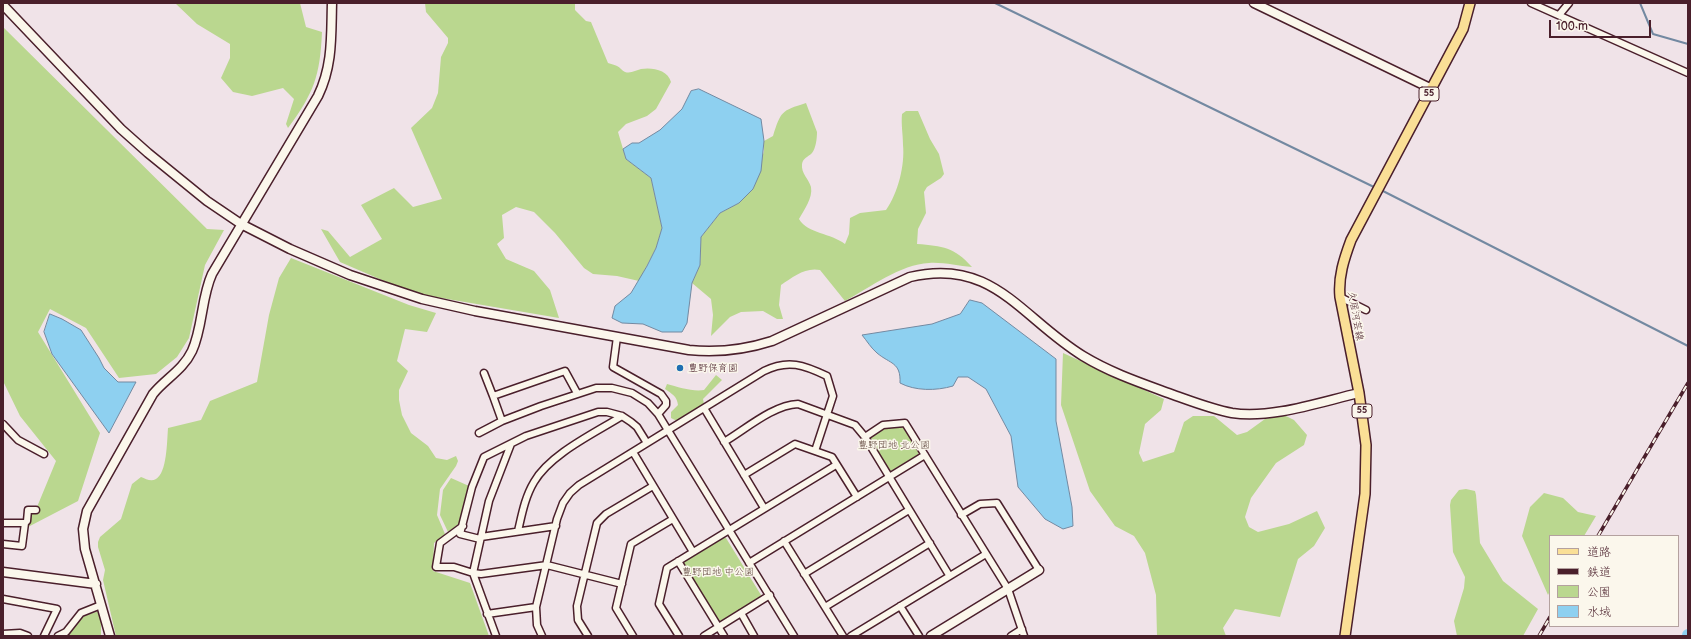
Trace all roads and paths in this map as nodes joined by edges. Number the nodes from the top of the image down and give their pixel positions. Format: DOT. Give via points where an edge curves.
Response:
graph roads {
  1 [pos="332,3"];
  2 [pos="1254,3"];
  3 [pos="1470,3"];
  4 [pos="1531,3"];
  5 [pos="1569,3"];
  6 [pos="3,5"];
  7 [pos="1560,16"];
  8 [pos="1688,73"];
  9 [pos="1432,89"];
  10 [pos="241,224"];
  11 [pos="1340,297"];
  12 [pos="1366,310"];
  13 [pos="617,337"];
  14 [pos="484,373"];
  15 [pos="577,393"];
  16 [pos="1359,393"];
  17 [pos="493,396"];
  18 [pos="704,408"];
  19 [pos="658,414"];
  20 [pos="827,415"];
  21 [pos="622,416"];
  22 [pos="502,421"];
  23 [pos="3,424"];
  24 [pos="668,430"];
  25 [pos="479,433"];
  26 [pos="865,437"];
  27 [pos="724,442"];
  28 [pos="511,444"];
  29 [pos="647,444"];
  30 [pos="633,452"];
  31 [pos="815,452"];
  32 [pos="44,454"];
  33 [pos="925,455"];
  34 [pos="836,465"];
  35 [pos="744,475"];
  36 [pos="889,477"];
  37 [pos="653,486"];
  38 [pos="857,496"];
  39 [pos="764,508"];
  40 [pos="36,510"];
  41 [pos="909,510"];
  42 [pos="961,515"];
  43 [pos="673,519"];
  44 [pos="3,523"];
  45 [pos="25,523"];
  46 [pos="463,526"];
  47 [pos="556,526"];
  48 [pos="729,530"];
  49 [pos="518,531"];
  50 [pos="481,538"];
  51 [pos="784,541"];
  52 [pos="930,543"];
  53 [pos="3,544"];
  54 [pos="693,552"];
  55 [pos="986,554"];
  56 [pos="678,561"];
  57 [pos="749,563"];
  58 [pos="547,566"];
  59 [pos="1039,570"];
  60 [pos="3,572"];
  61 [pos="473,573"];
  62 [pos="804,574"];
  63 [pos="585,575"];
  64 [pos="949,575"];
  65 [pos="96,584"];
  66 [pos="622,584"];
  67 [pos="1008,589"];
  68 [pos="770,595"];
  69 [pos="3,599"];
  70 [pos="101,605"];
  71 [pos="900,606"];
  72 [pos="536,607"];
  73 [pos="825,607"];
  74 [pos="741,613"];
  75 [pos="487,614"];
  76 [pos="718,627"];
  77 [pos="1022,629"];
  78 [pos="3,634"];
  79 [pos="28,636"];
  80 [pos="44,636"];
  81 [pos="58,636"];
  82 [pos="110,636"];
  83 [pos="496,636"];
  84 [pos="542,636"];
  85 [pos="588,636"];
  86 [pos="633,636"];
  87 [pos="679,636"];
  88 [pos="704,636"];
  89 [pos="724,636"];
  90 [pos="754,636"];
  91 [pos="794,636"];
  92 [pos="843,636"];
  93 [pos="850,636"];
  94 [pos="919,636"];
  95 [pos="931,636"];
  96 [pos="1011,636"];
  97 [pos="1024,636"];
  98 [pos="1345,636"];
  1 -- 10 [label="street" via="329,64 323,85"];
  2 -- 9 [label="street"];
  3 -- 9 [label="main road, 久居河芸線 / 55" via="1463,29"];
  4 -- 7 [label="street"];
  5 -- 7 [label="street"];
  6 -- 10 [label="street" via="121,129 207,201"];
  7 -- 8 [label="street"];
  9 -- 11 [label="main road, 久居河芸線 / 55" via="1351,240 1344,257"];
  10 -- 13 [label="street" via="350,275 412,296 475,311"];
  10 -- 65 [label="street" via="210,279 192,350 177,372 153,394 90,503 84,519 83,539"];
  11 -- 12 [label="street"];
  11 -- 16 [label="main road, 久居河芸線 / 55"];
  13 -- 16 [label="street" via="705,352 755,346 772,341 910,277 930,272 951,273 977,279 998,289 1069,347 1109,371 1219,410 1267,414"];
  13 -- 19 [label="street" via="613,368 661,394 666,405"];
  14 -- 17 [label="street"];
  15 -- 17 [label="street" via="565,371"];
  15 -- 19 [label="street" via="604,387 624,390 648,403"];
  15 -- 22 [label="street"];
  16 -- 98 [label="main road, 久居河芸線 / 55" via="1366,446 1366,486"];
  17 -- 22 [label="street"];
  18 -- 20 [label="street" via="770,368 800,365 827,376 833,396"];
  18 -- 24 [label="street"];
  18 -- 27 [label="street"];
  19 -- 24 [label="street"];
  20 -- 26 [label="street" via="855,425"];
  20 -- 27 [label="street" via="798,404 784,406"];
  20 -- 31 [label="street"];
  21 -- 28 [label="street" via="598,412 526,436"];
  21 -- 29 [label="street" via="637,427"];
  21 -- 49 [label="street" via="558,456 542,471 528,495"];
  22 -- 25 [label="street"];
  23 -- 32 [label="street" via="18,440"];
  24 -- 29 [label="street"];
  24 -- 48 [label="street"];
  26 -- 33 [label="street" via="883,425 905,423"];
  26 -- 36 [label="street"];
  27 -- 35 [label="street"];
  28 -- 46 [label="street" via="484,457 472,487"];
  28 -- 50 [label="street" via="489,502"];
  29 -- 30 [label="street"];
  30 -- 37 [label="street"];
  30 -- 47 [label="street" via="570,493 563,503"];
  31 -- 34 [label="street" via="832,457"];
  31 -- 35 [label="street" via="795,444"];
  33 -- 36 [label="street"];
  33 -- 42 [label="street"];
  34 -- 38 [label="street"];
  34 -- 39 [label="street"];
  35 -- 39 [label="street"];
  36 -- 38 [label="street"];
  36 -- 41 [label="street"];
  37 -- 43 [label="street"];
  37 -- 63 [label="street" via="597,523"];
  38 -- 51 [label="street"];
  39 -- 48 [label="street"];
  40 -- 45 [label="street" via="28,510"];
  41 -- 52 [label="street"];
  41 -- 62 [label="street"];
  42 -- 55 [label="street"];
  42 -- 59 [label="street" via="980,504 997,503"];
  43 -- 54 [label="street"];
  43 -- 66 [label="street" via="631,544"];
  44 -- 45 [label="street"];
  45 -- 53 [label="street" via="22,546"];
  46 -- 50 [label="street" via="460,534"];
  46 -- 61 [label="street" via="440,543 436,567 454,567"];
  47 -- 49 [label="street"];
  47 -- 58 [label="street"];
  48 -- 54 [label="street"];
  48 -- 57 [label="street"];
  49 -- 50 [label="street"];
  50 -- 61 [label="street"];
  51 -- 57 [label="street"];
  51 -- 62 [label="street"];
  52 -- 64 [label="street"];
  52 -- 73 [label="street"];
  54 -- 56 [label="street"];
  55 -- 64 [label="street"];
  55 -- 67 [label="street"];
  56 -- 76 [label="street"];
  56 -- 87 [label="street" via="667,568 659,604"];
  57 -- 68 [label="street"];
  58 -- 61 [label="street"];
  58 -- 63 [label="street"];
  58 -- 72 [label="street"];
  59 -- 67 [label="street"];
  60 -- 65 [label="street"];
  61 -- 75 [label="street"];
  62 -- 73 [label="street"];
  63 -- 66 [label="street"];
  63 -- 85 [label="street" via="577,606 578,620"];
  64 -- 71 [label="street"];
  65 -- 70 [label="street"];
  66 -- 86 [label="street" via="616,608"];
  67 -- 77 [label="street"];
  67 -- 95 [label="street"];
  68 -- 74 [label="street"];
  68 -- 91 [label="street"];
  69 -- 80 [label="street" via="58,609"];
  70 -- 81 [label="street" via="81,613 66,632"];
  70 -- 82 [label="street"];
  71 -- 93 [label="street"];
  71 -- 94 [label="street"];
  72 -- 75 [label="street"];
  72 -- 84 [label="street" via="537,624"];
  73 -- 92 [label="street"];
  74 -- 76 [label="street"];
  74 -- 90 [label="street"];
  75 -- 83 [label="street"];
  76 -- 88 [label="street"];
  76 -- 89 [label="street"];
  77 -- 96 [label="street"];
  77 -- 97 [label="street"];
  78 -- 79 [label="street" via="20,633"];
}
